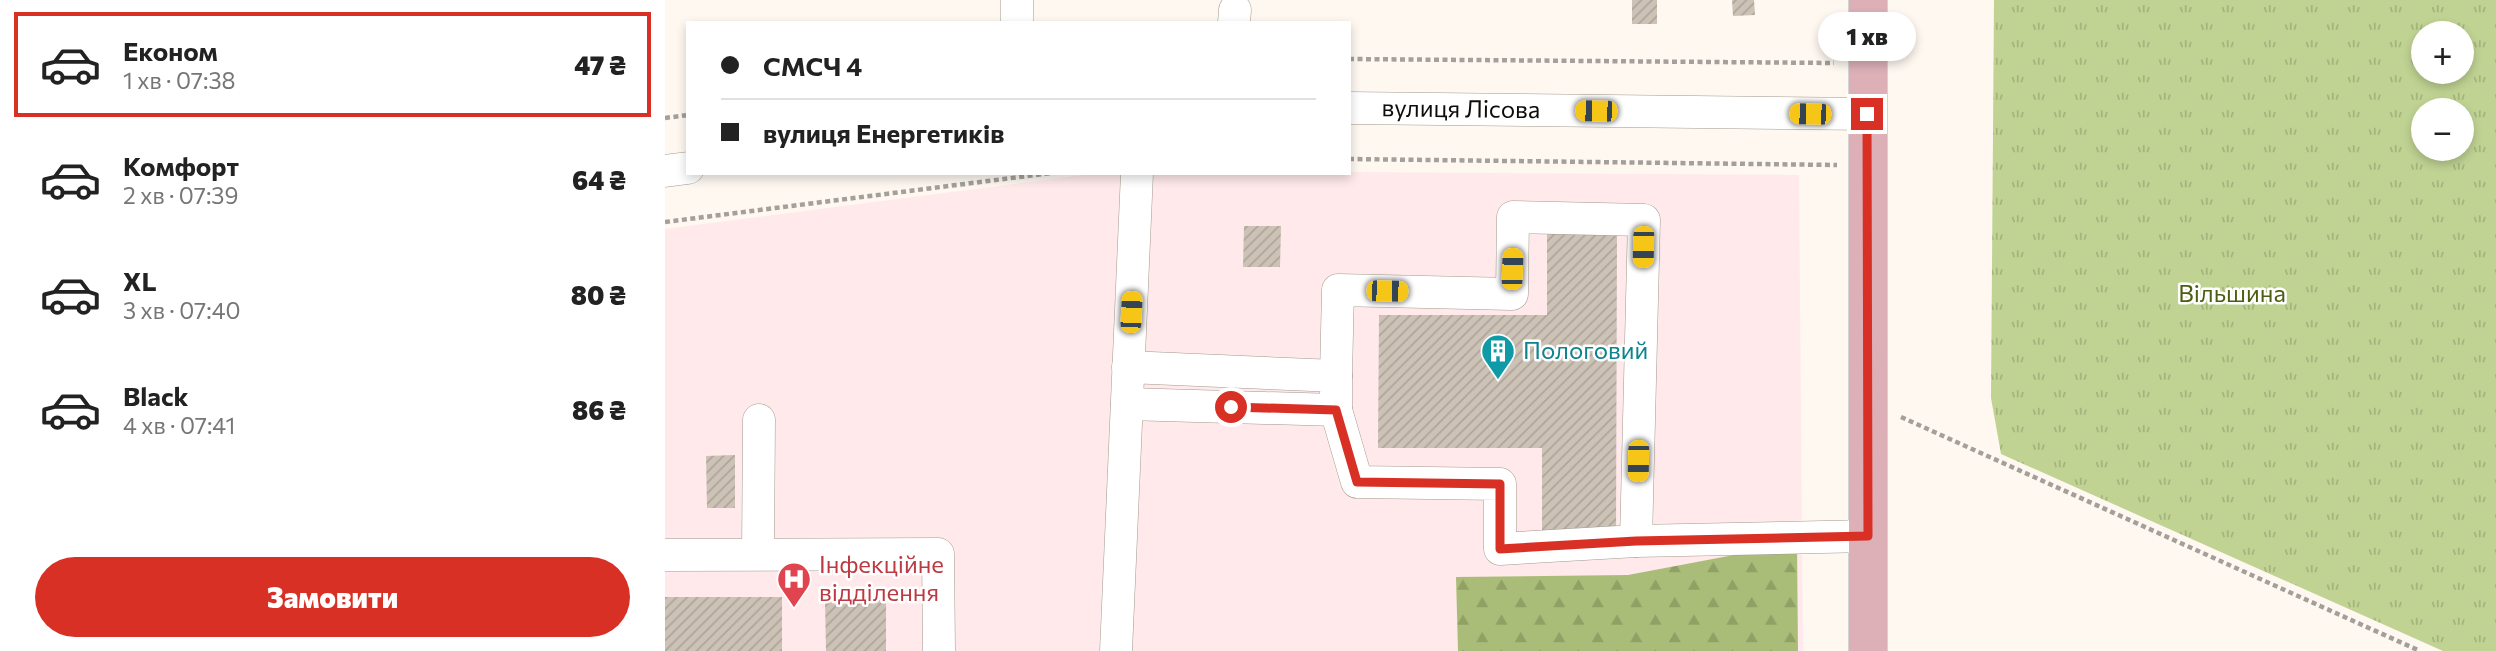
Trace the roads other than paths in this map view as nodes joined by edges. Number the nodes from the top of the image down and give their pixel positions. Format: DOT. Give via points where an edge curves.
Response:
graph roads {
  1 [pos="1017,0"];
  2 [pos="1868,0"];
  3 [pos="1017,21"];
  4 [pos="1351,108"];
  5 [pos="1852,114"];
  6 [pos="686,168"];
  7 [pos="665,171"];
  8 [pos="1137,175"];
  9 [pos="1128,367"];
  10 [pos="1336,376"];
  11 [pos="1127,404"];
  12 [pos="1336,410"];
  13 [pos="759,420"];
  14 [pos="1868,536"];
  15 [pos="1636,541"];
  16 [pos="758,554"];
  17 [pos="665,555"];
  18 [pos="939,651"];
  19 [pos="1116,651"];
  20 [pos="1868,651"];
  1 -- 3 [label="street"];
  2 -- 5 [label="main road"];
  4 -- 5 [label="street, вулиця Лісова"];
  5 -- 14 [label="main road" via="1868,403"];
  6 -- 7 [label="street"];
  8 -- 9 [label="street"];
  9 -- 10 [label="street"];
  9 -- 11 [label="street"];
  10 -- 12 [label="street"];
  10 -- 15 [label="street" via="1338,290 1512,294 1513,217 1644,220"];
  11 -- 12 [label="street"];
  11 -- 19 [label="street"];
  12 -- 15 [label="street" via="1357,482 1500,484 1500,549"];
  13 -- 16 [label="street"];
  14 -- 15 [label="street"];
  14 -- 20 [label="main road"];
  16 -- 17 [label="street"];
  16 -- 18 [label="street" via="938,554"];
}
